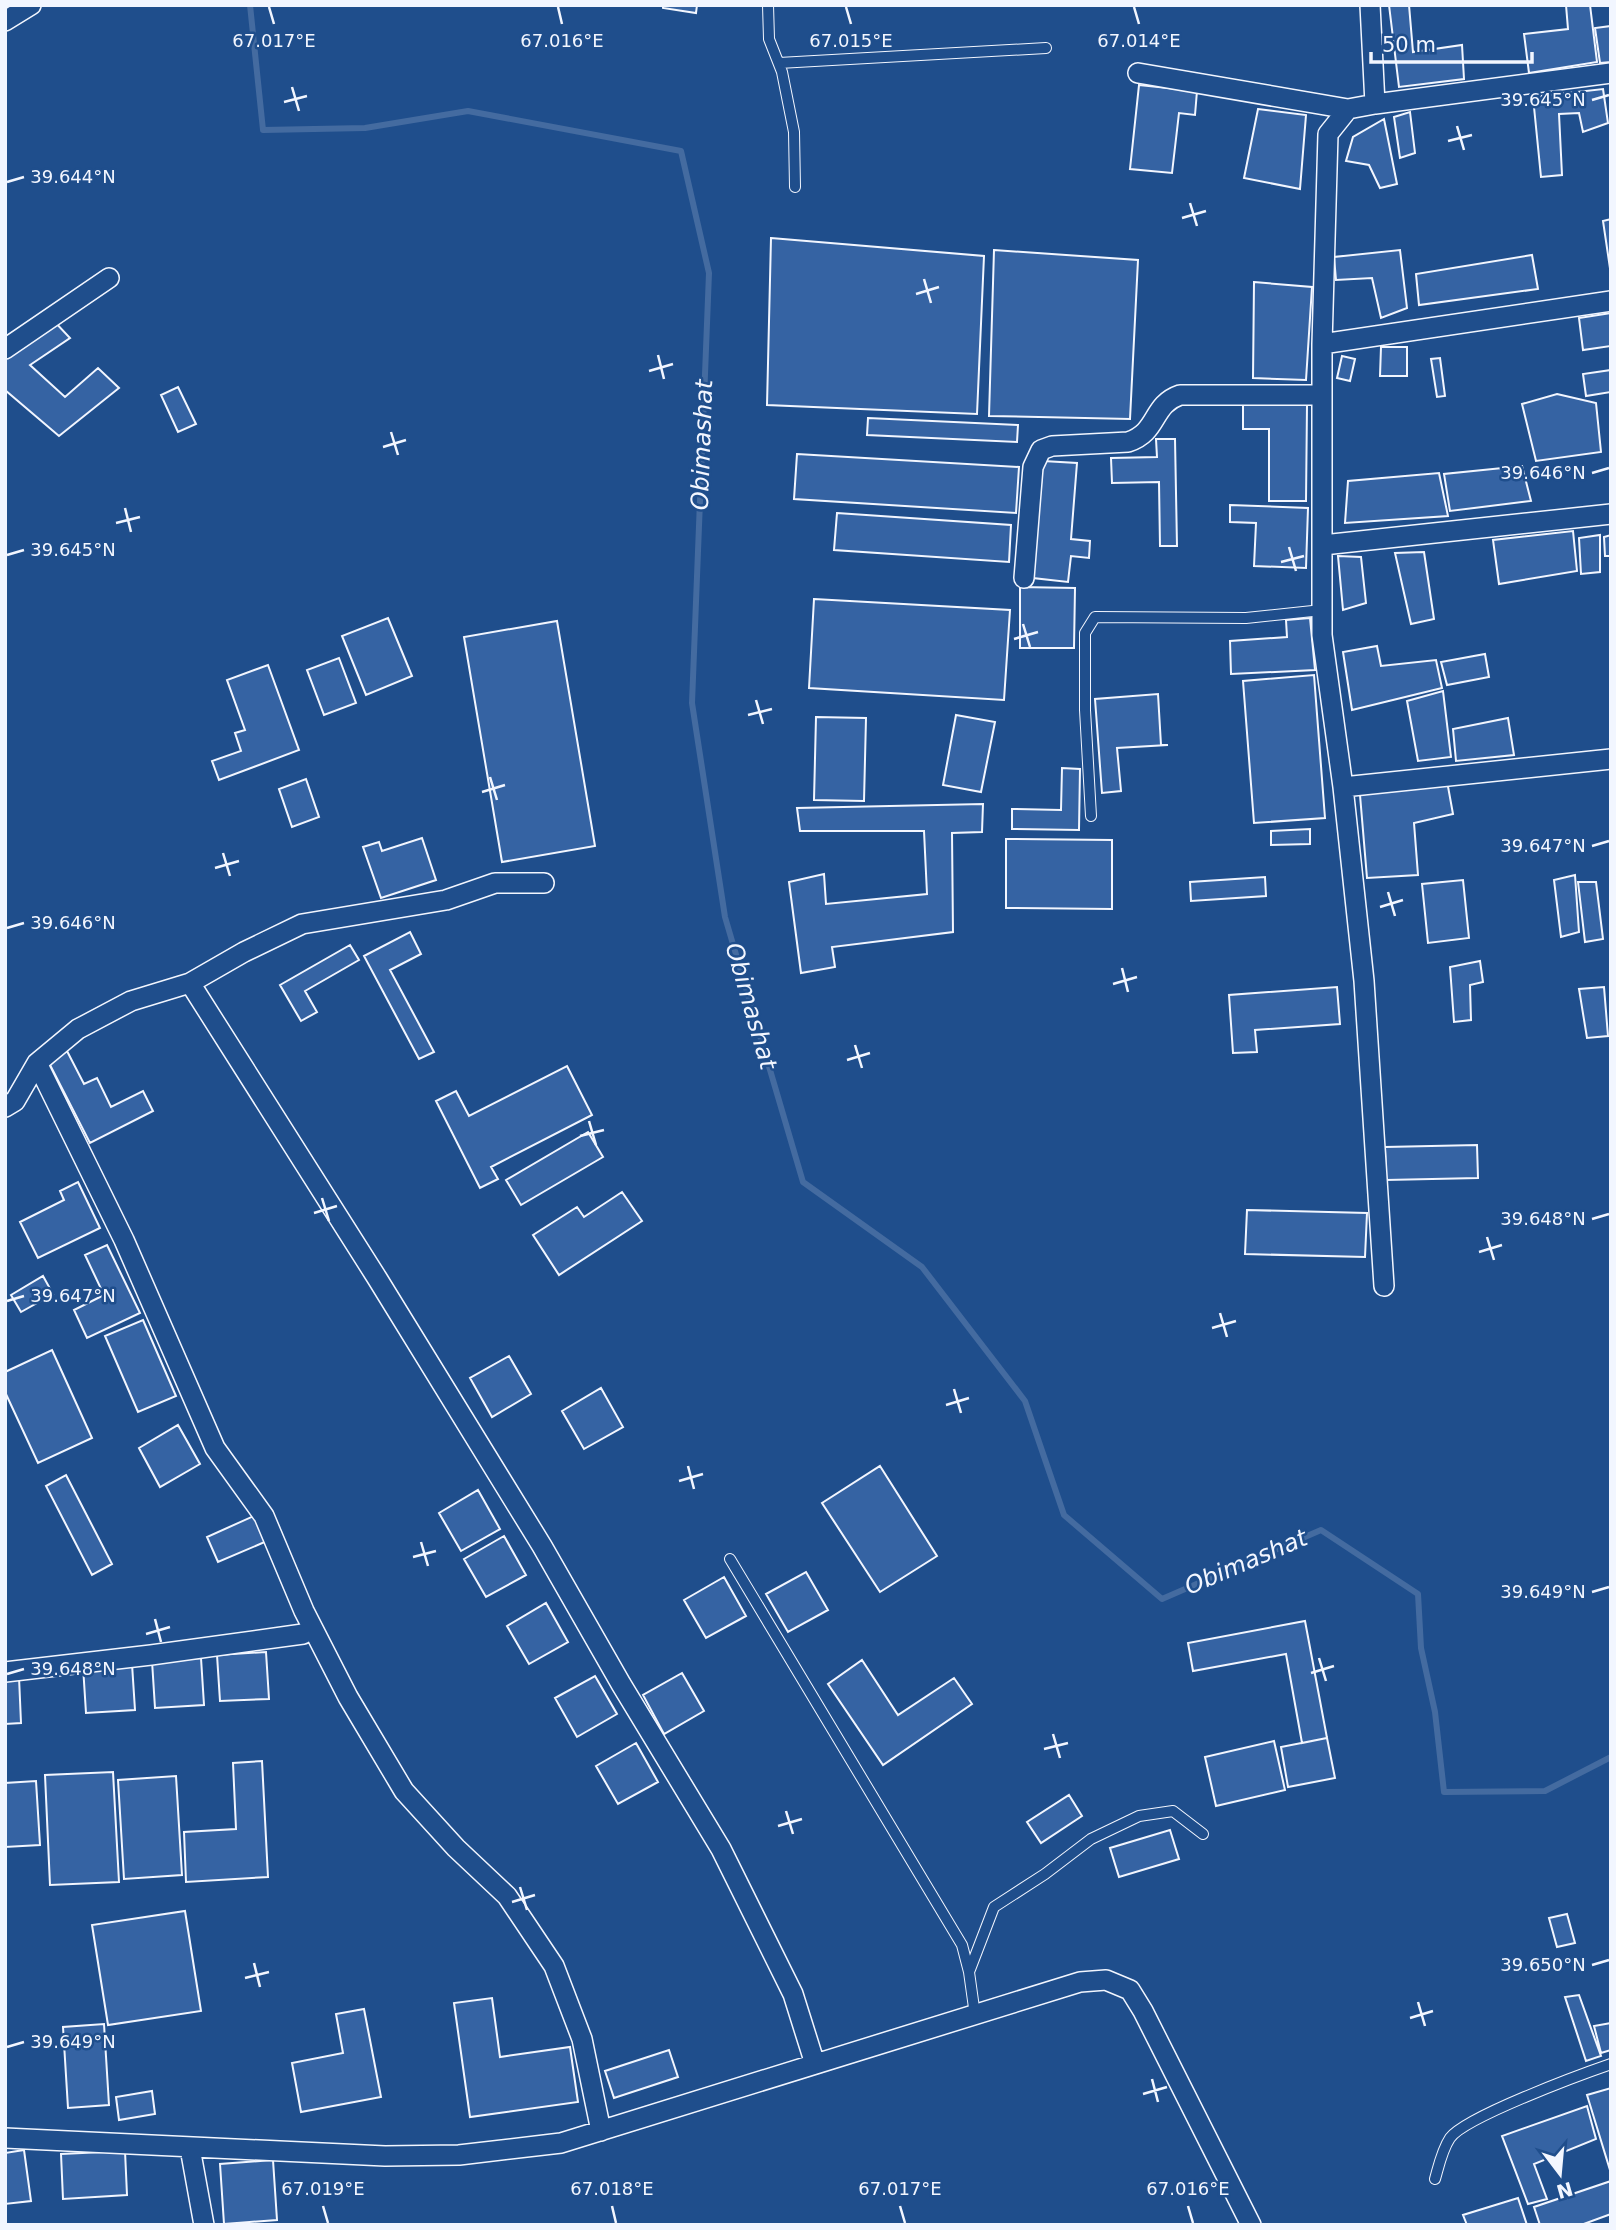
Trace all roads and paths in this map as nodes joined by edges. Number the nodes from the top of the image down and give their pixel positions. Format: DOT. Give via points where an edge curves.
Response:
graph roads {
  1 [pos="31,5"];
  2 [pos="768,5"];
  3 [pos="1370,5"];
  4 [pos="5,22"];
  5 [pos="1046,48"];
  6 [pos="779,63"];
  7 [pos="1138,73"];
  8 [pos="1611,74"];
  9 [pos="1376,104"];
  10 [pos="1348,110"];
  11 [pos="795,187"];
  12 [pos="109,278"];
  13 [pos="1611,301"];
  14 [pos="1322,344"];
  15 [pos="5,349"];
  16 [pos="1322,395"];
  17 [pos="1611,513"];
  18 [pos="1323,545"];
  19 [pos="1024,578"];
  20 [pos="1322,610"];
  21 [pos="1611,759"];
  22 [pos="1343,787"];
  23 [pos="1091,816"];
  24 [pos="544,883"];
  25 [pos="190,983"];
  26 [pos="37,1063"];
  27 [pos="5,1107"];
  28 [pos="1384,1286"];
  29 [pos="730,1559"];
  30 [pos="303,1634"];
  31 [pos="5,1672"];
  32 [pos="1203,1834"];
  33 [pos="969,1972"];
  34 [pos="975,2015"];
  35 [pos="815,2064"];
  36 [pos="1611,2064"];
  37 [pos="601,2131"];
  38 [pos="5,2138"];
  39 [pos="190,2148"];
  40 [pos="1435,2179"];
  41 [pos="204,2225"];
  42 [pos="1251,2225"];
  1 -- 4 [label="street"];
  2 -- 6 [label="lane" via="769,39"];
  3 -- 9 [label="street"];
  5 -- 6 [label="lane"];
  6 -- 11 [label="lane" via="794,132"];
  7 -- 10 [label="street"];
  8 -- 9 [label="street"];
  9 -- 10 [label="street"];
  10 -- 14 [label="street" via="1328,134"];
  12 -- 15 [label="street"];
  13 -- 14 [label="street"];
  14 -- 16 [label="street"];
  16 -- 18 [label="street"];
  16 -- 19 [label="street" via="1180,395 1163,405 1140,438 1041,450 1033,467"];
  17 -- 18 [label="street"];
  18 -- 20 [label="street"];
  20 -- 22 [label="street"];
  20 -- 23 [label="lane" via="1245,618 1095,617 1085,632"];
  21 -- 22 [label="street"];
  22 -- 28 [label="street" via="1364,981"];
  24 -- 25 [label="street" via="495,883 446,900 302,924"];
  25 -- 26 [label="street" via="121,1006 78,1029"];
  25 -- 35 [label="street" via="535,1534 721,1849 793,1994"];
  26 -- 27 [label="street" via="15,1101"];
  26 -- 37 [label="street" via="124,1240 215,1448 264,1516 304,1611 348,1697 404,1791 507,1896 554,1966 582,2039"];
  29 -- 33 [label="lane" via="962,1945"];
  30 -- 31 [label="street"];
  32 -- 33 [label="lane" via="1173,1811 1139,1816 1091,1839 994,1907"];
  33 -- 34 [label="lane"];
  34 -- 35 [label="street"];
  34 -- 42 [label="street" via="1080,1982 1106,1980 1130,1990"];
  35 -- 37 [label="street"];
  36 -- 40 [label="lane" via="1541,2090 1451,2136"];
  37 -- 39 [label="street" via="561,2144 459,2155"];
  38 -- 39 [label="street"];
  39 -- 41 [label="street"];
}
